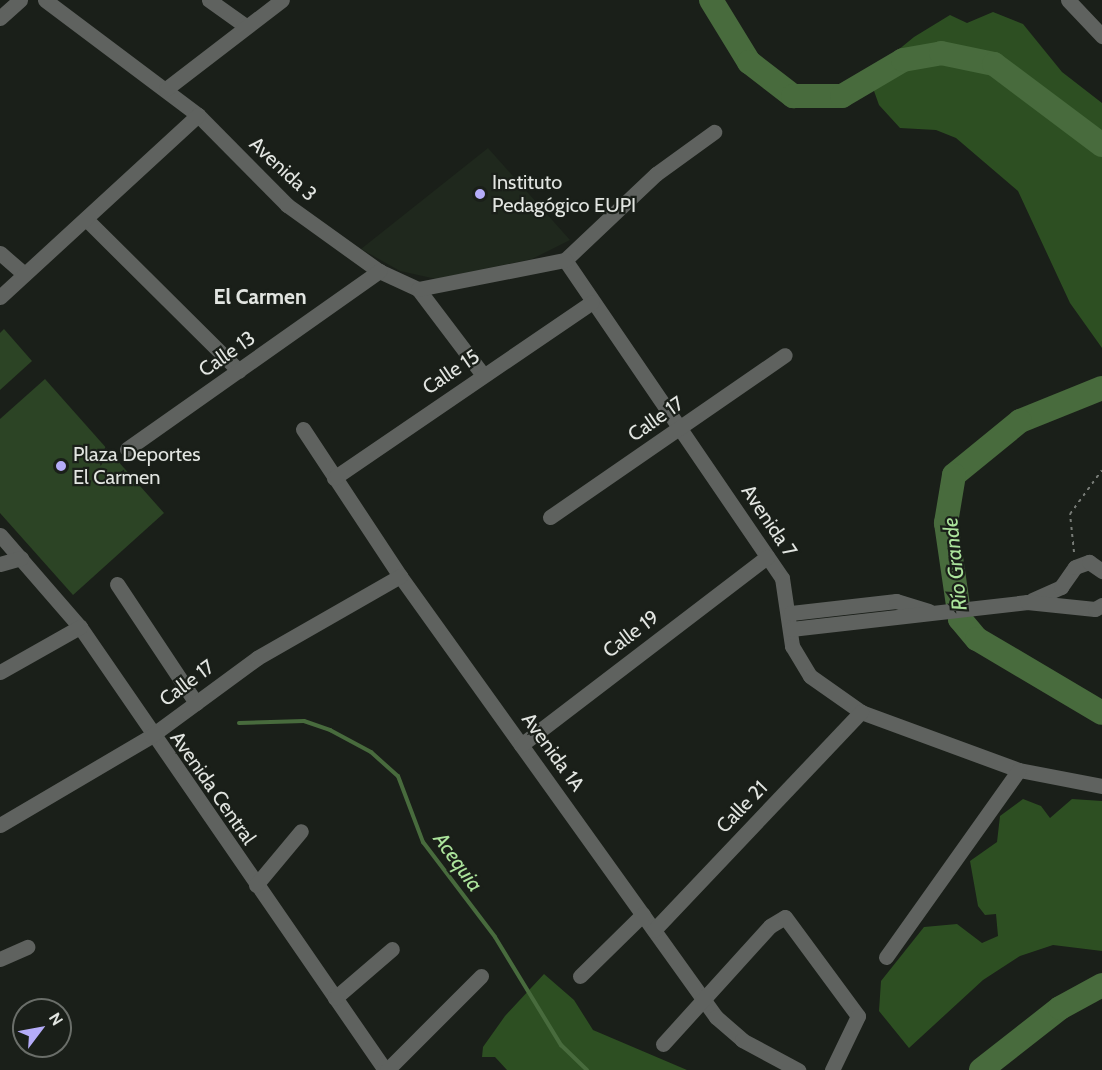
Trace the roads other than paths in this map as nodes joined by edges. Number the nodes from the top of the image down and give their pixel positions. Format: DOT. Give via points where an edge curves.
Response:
graph roads {
  1 [pos="20,0"];
  2 [pos="45,0"];
  3 [pos="209,0"];
  4 [pos="282,0"];
  5 [pos="1068,0"];
  6 [pos="0,18"];
  7 [pos="244,25"];
  8 [pos="1102,36"];
  9 [pos="166,89"];
  10 [pos="198,115"];
  11 [pos="714,132"];
  12 [pos="87,220"];
  13 [pos="0,254"];
  14 [pos="566,260"];
  15 [pos="379,271"];
  16 [pos="24,274"];
  17 [pos="418,289"];
  18 [pos="0,297"];
  19 [pos="592,302"];
  20 [pos="785,354"];
  21 [pos="239,371"];
  22 [pos="483,375"];
  23 [pos="680,428"];
  24 [pos="303,429"];
  25 [pos="128,449"];
  26 [pos="334,478"];
  27 [pos="550,517"];
  28 [pos="0,535"];
  29 [pos="767,556"];
  30 [pos="21,558"];
  31 [pos="0,564"];
  32 [pos="1102,571"];
  33 [pos="400,576"];
  34 [pos="117,584"];
  35 [pos="1027,602"];
  36 [pos="1102,605"];
  37 [pos="940,612"];
  38 [pos="791,613"];
  39 [pos="80,627"];
  40 [pos="791,629"];
  41 [pos="0,672"];
  42 [pos="196,703"];
  43 [pos="861,712"];
  44 [pos="152,736"];
  45 [pos="521,745"];
  46 [pos="1019,770"];
  47 [pos="1102,786"];
  48 [pos="0,825"];
  49 [pos="301,831"];
  50 [pos="256,885"];
  51 [pos="643,914"];
  52 [pos="654,930"];
  53 [pos="27,946"];
  54 [pos="392,949"];
  55 [pos="886,957"];
  56 [pos="0,959"];
  57 [pos="481,976"];
  58 [pos="579,976"];
  59 [pos="335,998"];
  60 [pos="703,999"];
  61 [pos="663,1044"];
  62 [pos="386,1070"];
  63 [pos="798,1070"];
  64 [pos="832,1070"];
  1 -- 6 [label="street"];
  2 -- 9 [label="street, Avenida 3"];
  3 -- 7 [label="street"];
  4 -- 7 [label="street"];
  5 -- 8 [label="street"];
  7 -- 9 [label="street"];
  9 -- 10 [label="street, Avenida 3"];
  10 -- 12 [label="street"];
  10 -- 15 [label="street, Avenida 3" via="287,205"];
  11 -- 14 [label="street" via="657,174"];
  12 -- 16 [label="street"];
  12 -- 21 [label="street"];
  13 -- 16 [label="street"];
  14 -- 17 [label="street"];
  14 -- 19 [label="street, Avenida 7"];
  15 -- 17 [label="street, Avenida 3"];
  15 -- 21 [label="street, Calle 13"];
  16 -- 18 [label="street"];
  17 -- 22 [label="street, Avenida 3"];
  19 -- 22 [label="street, Calle 15"];
  19 -- 23 [label="street, Avenida 7"];
  20 -- 23 [label="street, Calle 17"];
  21 -- 25 [label="street, Calle 13"];
  22 -- 26 [label="street, Calle 15"];
  23 -- 27 [label="street, Calle 17"];
  23 -- 29 [label="street, Avenida 7"];
  24 -- 26 [label="street, Avenida 1A"];
  26 -- 33 [label="street, Avenida 1A"];
  28 -- 30 [label="street, Avenida Central"];
  29 -- 38 [label="street, Avenida 7" via="782,578"];
  29 -- 45 [label="street, Calle 19"];
  30 -- 31 [label="street"];
  30 -- 39 [label="street, Avenida Central"];
  32 -- 35 [label="street" via="1089,562 1075,567 1061,587"];
  33 -- 42 [label="street, Calle 17" via="256,658"];
  33 -- 45 [label="street, Avenida 1A"];
  34 -- 42 [label="street"];
  35 -- 36 [label="street" via="1095,609"];
  35 -- 37 [label="street"];
  37 -- 38 [label="street" via="896,601"];
  37 -- 40 [label="street"];
  38 -- 40 [label="street, Avenida 7"];
  39 -- 41 [label="street"];
  39 -- 44 [label="street, Avenida Central"];
  40 -- 43 [label="street, Avenida 7" via="797,661 810,676"];
  42 -- 44 [label="street, Calle 17"];
  43 -- 46 [label="street, Avenida 7"];
  43 -- 52 [label="street, Calle 21"];
  44 -- 48 [label="street, Calle 17"];
  44 -- 50 [label="street, Avenida Central"];
  45 -- 51 [label="street, Avenida 1A"];
  46 -- 47 [label="street, Avenida 7"];
  46 -- 55 [label="street"];
  49 -- 50 [label="street"];
  50 -- 59 [label="street, Avenida Central"];
  51 -- 52 [label="street, Avenida 1A"];
  51 -- 58 [label="street"];
  52 -- 60 [label="street, Avenida 1A"];
  53 -- 56 [label="street"];
  54 -- 59 [label="street"];
  57 -- 62 [label="street"];
  59 -- 62 [label="street, Avenida Central"];
  60 -- 61 [label="street"];
  60 -- 63 [label="street, Avenida 1A" via="742,1040"];
  60 -- 64 [label="street" via="779,918 791,920 858,1016"];
}
